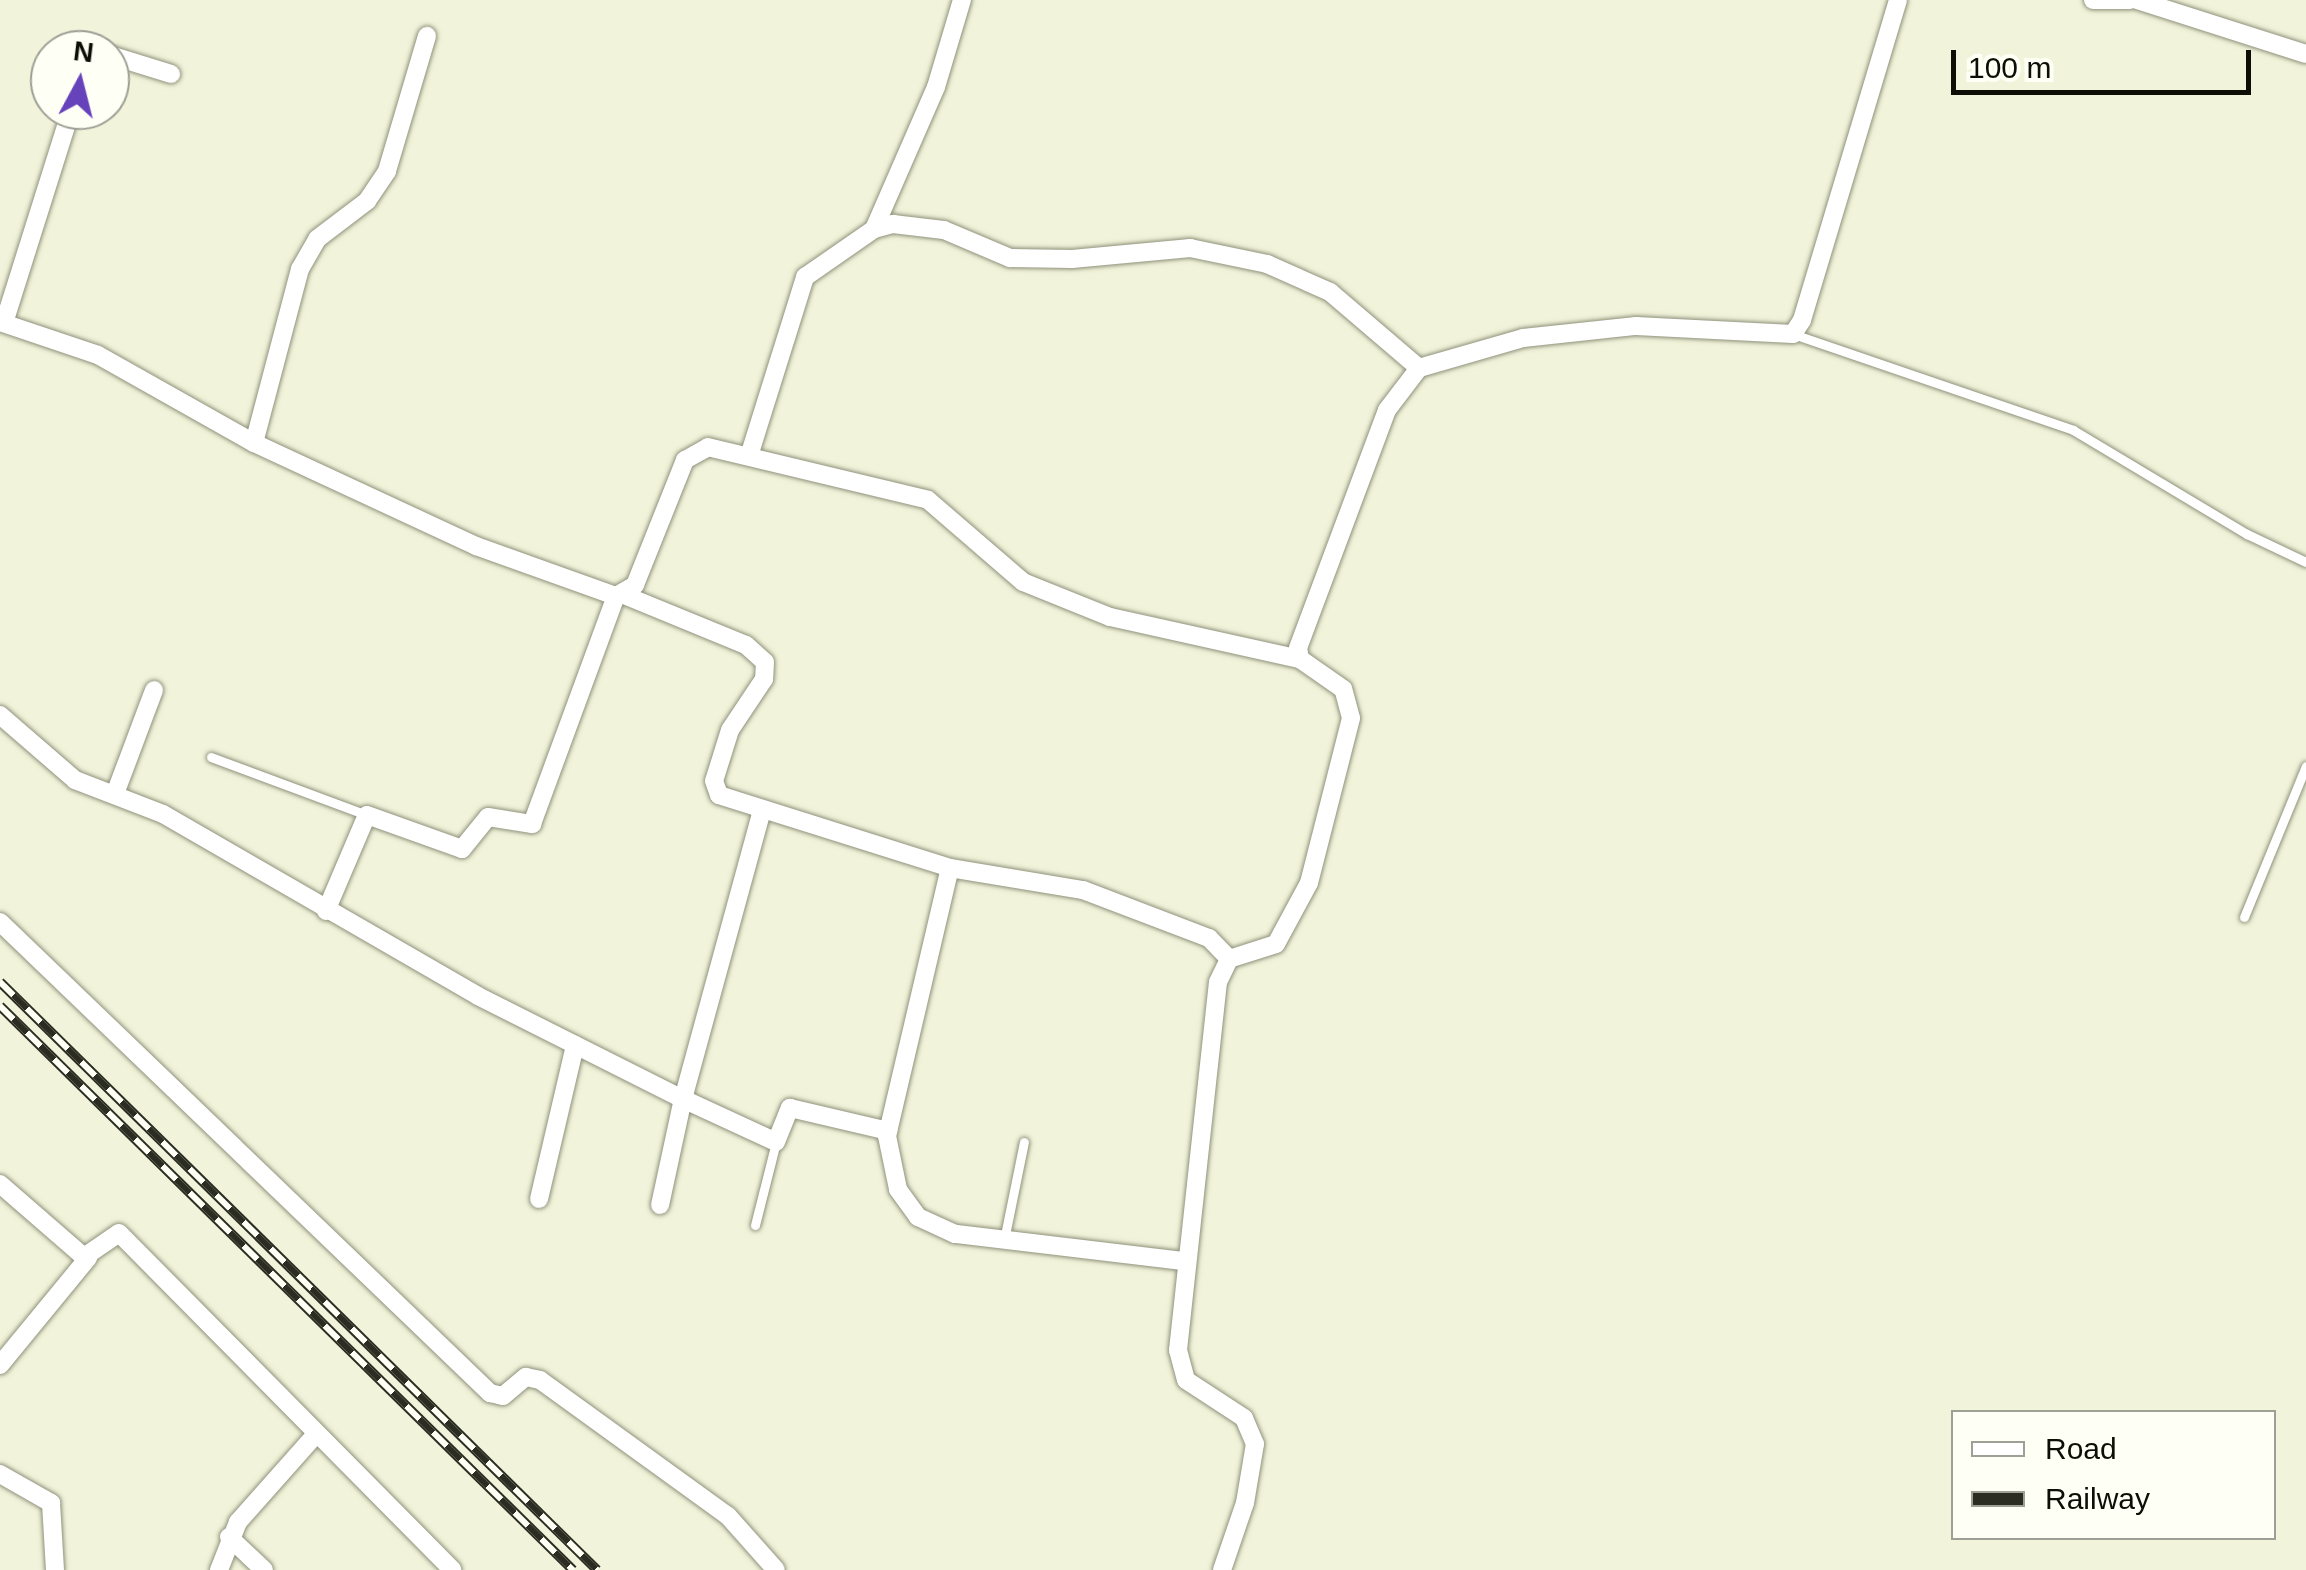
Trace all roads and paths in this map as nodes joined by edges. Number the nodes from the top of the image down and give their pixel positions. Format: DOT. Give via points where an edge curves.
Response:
graph roads {
  1 [pos="962,0"];
  2 [pos="1898,0"];
  3 [pos="2093,0"];
  4 [pos="2130,0"];
  5 [pos="2137,0"];
  6 [pos="427,36"];
  7 [pos="2306,54"];
  8 [pos="130,61"];
  9 [pos="171,74"];
  10 [pos="65,130"];
  11 [pos="874,229"];
  12 [pos="2,323"];
  13 [pos="1793,334"];
  14 [pos="1419,368"];
  15 [pos="254,443"];
  16 [pos="748,456"];
  17 [pos="2306,562"];
  18 [pos="620,596"];
  19 [pos="1300,659"];
  20 [pos="154,690"];
  21 [pos="0,714"];
  22 [pos="212,757"];
  23 [pos="2306,766"];
  24 [pos="114,794"];
  25 [pos="762,811"];
  26 [pos="367,815"];
  27 [pos="950,868"];
  28 [pos="326,911"];
  29 [pos="2244,917"];
  30 [pos="0,922"];
  31 [pos="1229,959"];
  32 [pos="576,1045"];
  33 [pos="683,1098"];
  34 [pos="888,1131"];
  35 [pos="776,1142"];
  36 [pos="1024,1142"];
  37 [pos="0,1184"];
  38 [pos="539,1199"];
  39 [pos="660,1205"];
  40 [pos="755,1226"];
  41 [pos="1004,1240"];
  42 [pos="88,1258"];
  43 [pos="1183,1261"];
  44 [pos="0,1365"];
  45 [pos="316,1434"];
  46 [pos="0,1474"];
  47 [pos="229,1537"];
  48 [pos="55,1570"];
  49 [pos="219,1570"];
  50 [pos="264,1570"];
  51 [pos="452,1570"];
  52 [pos="776,1570"];
  53 [pos="1222,1570"];
  1 -- 11 [label="street" via="936,87"];
  2 -- 13 [label="street"];
  3 -- 4 [label="street"];
  5 -- 7 [label="street"];
  6 -- 15 [label="street" via="387,171 367,201 317,239 304,260"];
  8 -- 9 [label="street"];
  10 -- 12 [label="street"];
  11 -- 14 [label="street" via="925,226 1037,260 1218,252 1330,292"];
  11 -- 16 [label="street" via="805,277"];
  12 -- 15 [label="street" via="98,355"];
  13 -- 14 [label="street" via="1564,330"];
  13 -- 17 [label="lane" via="2074,430"];
  14 -- 19 [label="street" via="1387,410 1301,632"];
  15 -- 18 [label="street" via="476,546"];
  16 -- 18 [label="street" via="708,447 685,460 635,584"];
  16 -- 19 [label="street" via="928,500 1023,582 1110,618"];
  18 -- 25 [label="street" via="746,645 765,662 764,679 730,730 713,788"];
  18 -- 26 [label="street" via="532,824 488,816 462,849"];
  19 -- 31 [label="street" via="1343,689 1348,736 1299,910 1276,944"];
  20 -- 24 [label="street"];
  21 -- 24 [label="street" via="75,780"];
  22 -- 26 [label="lane"];
  23 -- 29 [label="lane"];
  24 -- 28 [label="street" via="164,814"];
  25 -- 27 [label="street"];
  25 -- 33 [label="street"];
  26 -- 28 [label="street"];
  27 -- 31 [label="street" via="1083,890 1187,928"];
  27 -- 34 [label="street"];
  28 -- 32 [label="street"];
  30 -- 52 [label="street" via="490,1393 502,1396 526,1377 540,1380 728,1516"];
  31 -- 43 [label="street" via="1218,982"];
  32 -- 33 [label="street"];
  32 -- 38 [label="street"];
  33 -- 35 [label="street"];
  33 -- 39 [label="street"];
  34 -- 35 [label="street" via="790,1108"];
  34 -- 41 [label="street" via="887,1162 918,1217 955,1234"];
  35 -- 40 [label="lane"];
  36 -- 41 [label="lane"];
  37 -- 42 [label="street"];
  41 -- 43 [label="street"];
  42 -- 44 [label="street"];
  42 -- 45 [label="street" via="119,1233"];
  43 -- 53 [label="street" via="1178,1367 1196,1388 1244,1418 1255,1444 1245,1503"];
  45 -- 47 [label="street"];
  45 -- 51 [label="street"];
  46 -- 48 [label="street" via="52,1503"];
  47 -- 49 [label="street"];
  47 -- 50 [label="street"];
}
